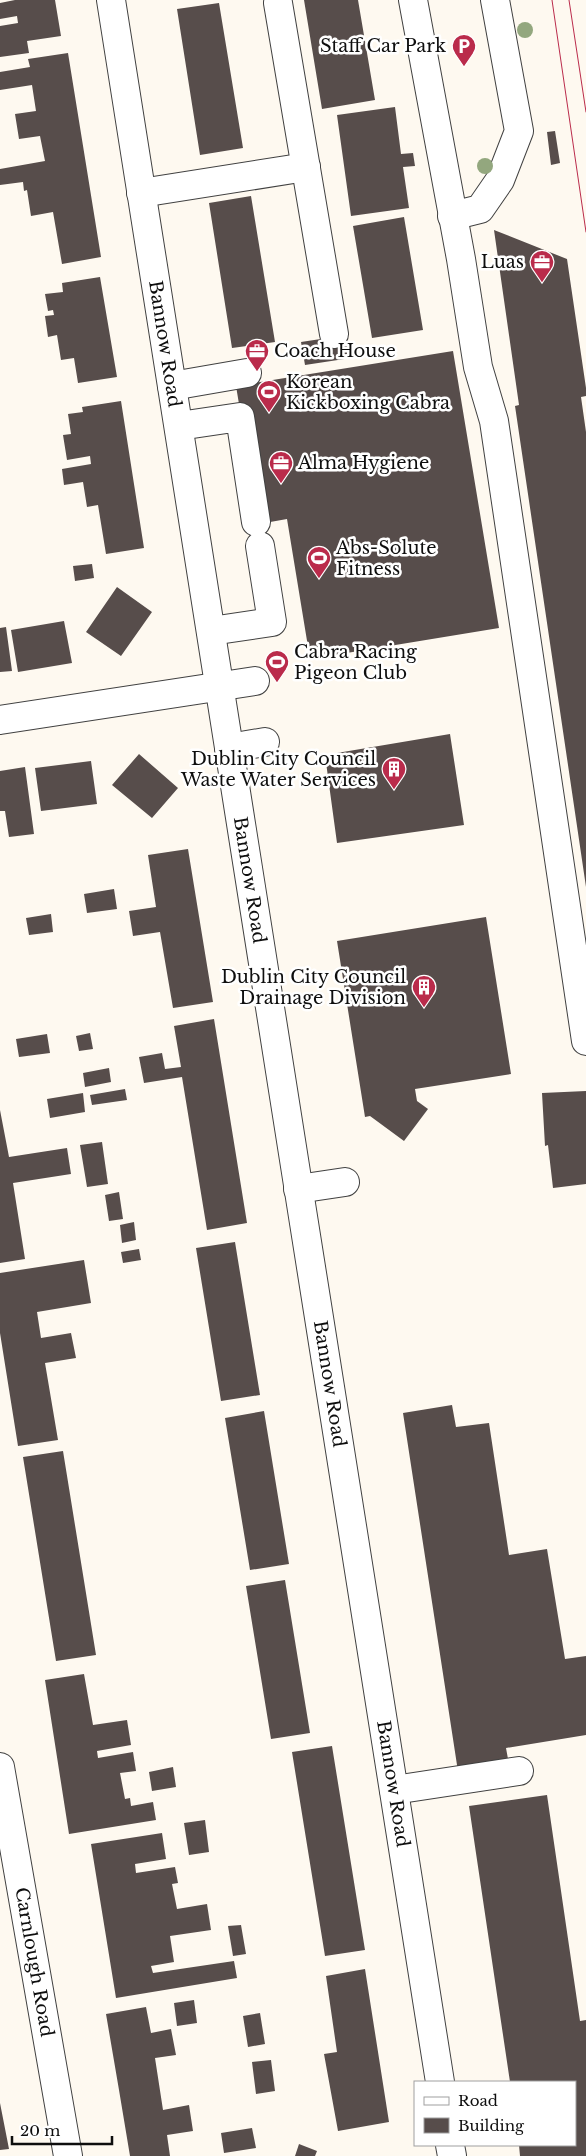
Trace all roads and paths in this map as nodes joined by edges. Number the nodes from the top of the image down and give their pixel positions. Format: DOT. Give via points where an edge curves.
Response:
graph roads {
  1 [pos="111,0"];
  2 [pos="414,0"];
  3 [pos="496,0"];
  4 [pos="278,2"];
  5 [pos="306,167"];
  6 [pos="141,193"];
  7 [pos="452,216"];
  8 [pos="334,334"];
  9 [pos="247,373"];
  10 [pos="172,386"];
  11 [pos="179,426"];
  12 [pos="211,631"];
  13 [pos="255,681"];
  14 [pos="220,687"];
  15 [pos="0,720"];
  16 [pos="265,742"];
  17 [pos="230,748"];
  18 [pos="586,1041"];
  19 [pos="346,1182"];
  20 [pos="298,1189"];
  21 [pos="0,1768"];
  22 [pos="519,1772"];
  23 [pos="394,1790"];
  24 [pos="440,2081"];
  25 [pos="68,2156"];
  1 -- 6 [label="street, Bannow Road"];
  2 -- 7 [label="street"];
  3 -- 7 [label="street" via="519,131 500,180 480,209"];
  4 -- 5 [label="street"];
  5 -- 6 [label="street"];
  5 -- 8 [label="street"];
  6 -- 10 [label="street, Bannow Road"];
  7 -- 18 [label="street" via="478,367 494,421"];
  9 -- 10 [label="street"];
  10 -- 11 [label="street, Bannow Road"];
  11 -- 12 [label="street, Bannow Road"];
  11 -- 12 [label="street" via="240,417 272,622"];
  12 -- 14 [label="street, Bannow Road"];
  13 -- 14 [label="street"];
  14 -- 15 [label="street"];
  14 -- 17 [label="street, Bannow Road"];
  16 -- 17 [label="street"];
  17 -- 20 [label="street, Bannow Road"];
  19 -- 20 [label="street"];
  20 -- 23 [label="street, Bannow Road"];
  21 -- 25 [label="street, Carnlough Road"];
  22 -- 23 [label="street"];
  23 -- 24 [label="street, Bannow Road"];
}
